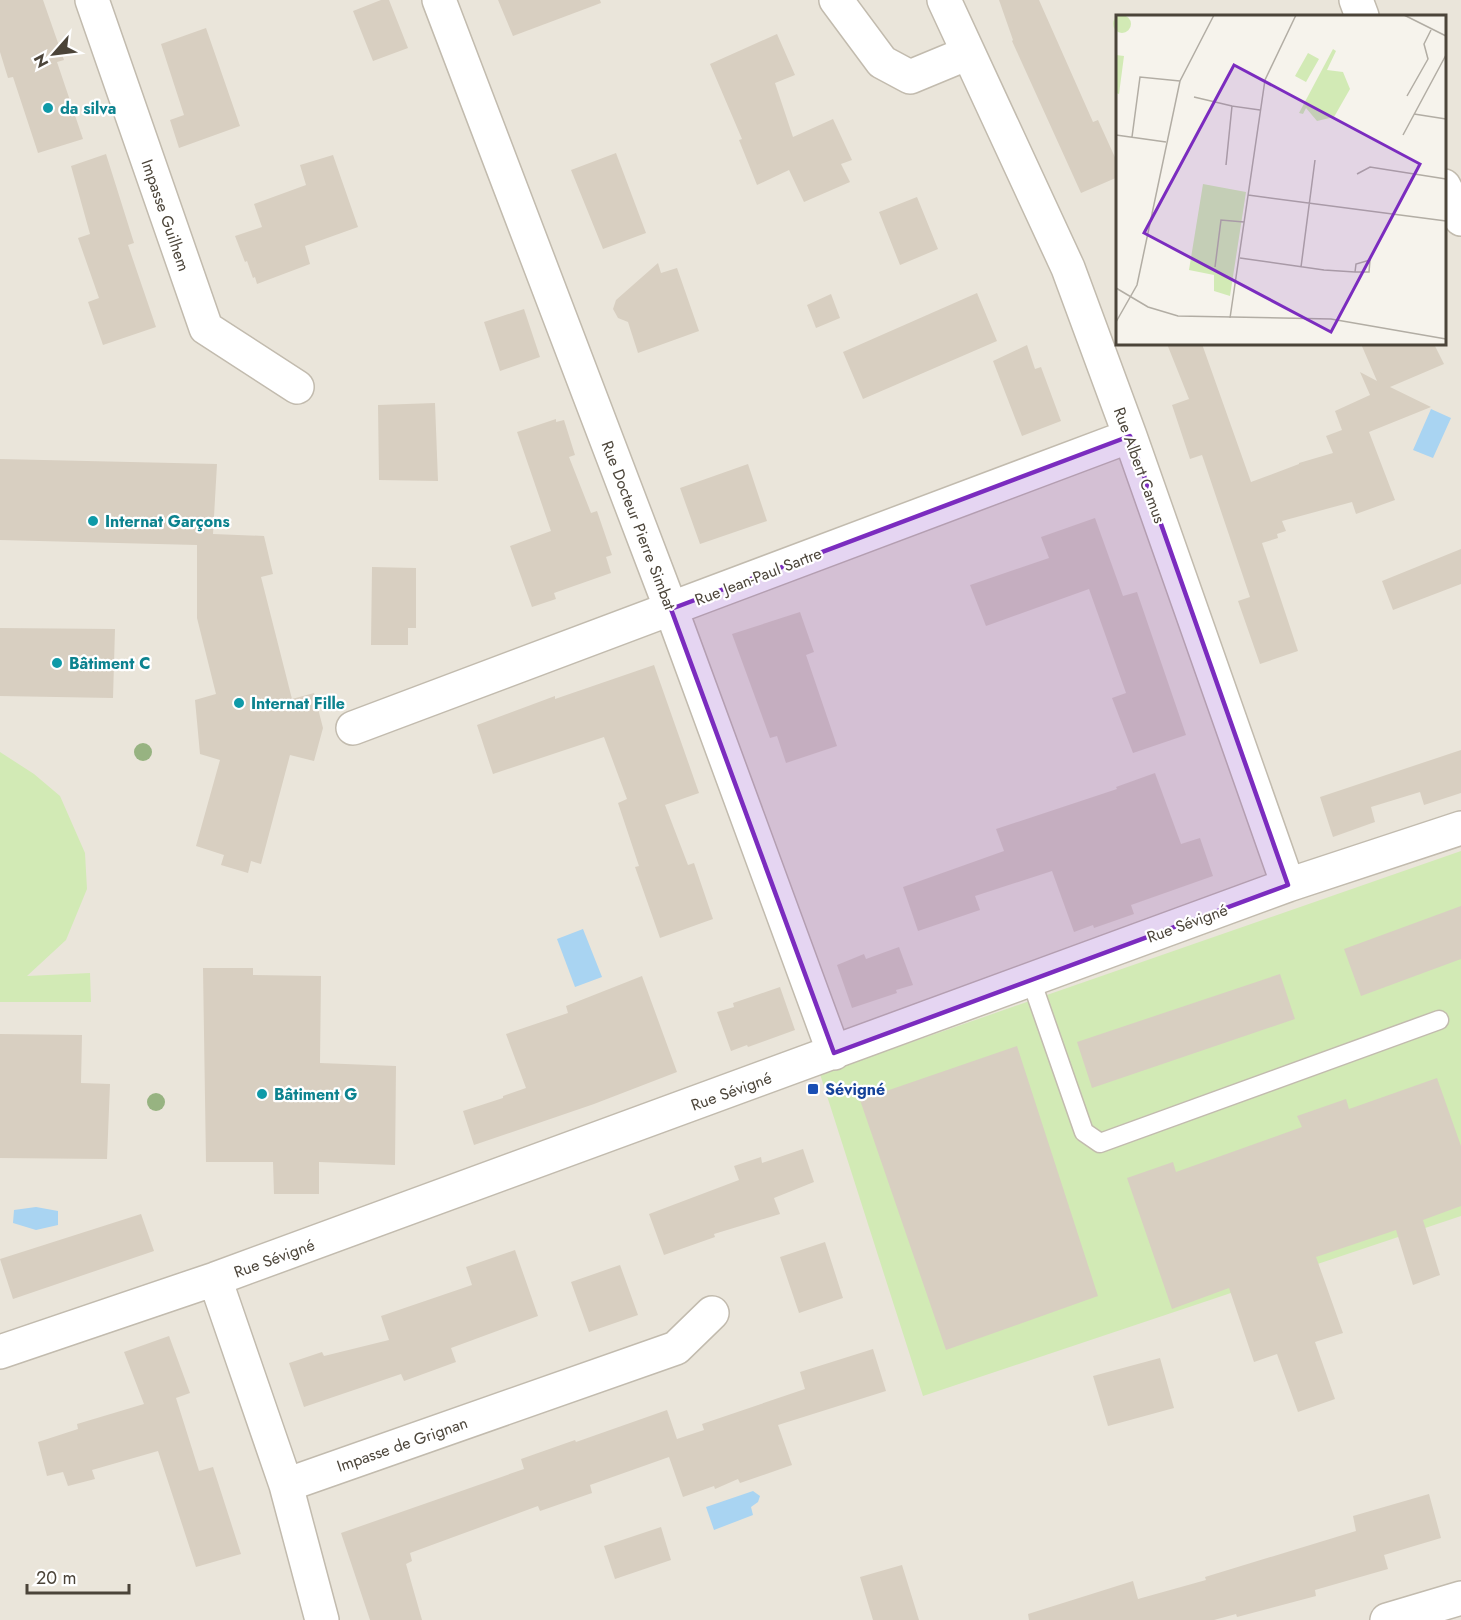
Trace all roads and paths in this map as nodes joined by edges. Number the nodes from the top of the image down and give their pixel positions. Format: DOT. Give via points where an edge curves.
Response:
graph roads {
  1 [pos="92,0"];
  2 [pos="439,0"];
  3 [pos="836,0"];
  4 [pos="944,0"];
  5 [pos="1356,0"];
  6 [pos="1362,15"];
  7 [pos="968,53"];
  8 [pos="1446,190"];
  9 [pos="1461,219"];
  10 [pos="297,387"];
  11 [pos="1130,436"];
  12 [pos="671,609"];
  13 [pos="353,728"];
  14 [pos="1461,828"];
  15 [pos="1288,885"];
  16 [pos="1031,980"];
  17 [pos="1439,1020"];
  18 [pos="834,1053"];
  19 [pos="215,1279"];
  20 [pos="712,1313"];
  21 [pos="0,1352"];
  22 [pos="286,1485"];
  23 [pos="1461,1598"];
  24 [pos="322,1620"];
  25 [pos="1387,1620"];
  1 -- 10 [label="street, Impasse Guilhem" via="206,328"];
  2 -- 12 [label="street, Rue Docteur Pierre Simbat"];
  3 -- 7 [label="street" via="882,62 910,77"];
  4 -- 7 [label="street, Rue Albert Camus"];
  5 -- 6 [label="street"];
  7 -- 11 [label="street, Rue Albert Camus" via="1068,268"];
  8 -- 9 [label="street"];
  11 -- 12 [label="street, Rue Jean-Paul Sartre"];
  11 -- 15 [label="street, Rue Albert Camus"];
  12 -- 13 [label="street, Rue Jean-Paul Sartre"];
  12 -- 18 [label="street, Rue Docteur Pierre Simbat"];
  14 -- 15 [label="street, Rue Sévigné"];
  15 -- 16 [label="street, Rue Sévigné"];
  16 -- 17 [label="lane" via="1084,1132 1100,1143"];
  16 -- 18 [label="street, Rue Sévigné"];
  18 -- 19 [label="street, Rue Sévigné"];
  19 -- 21 [label="street, Rue Sévigné"];
  19 -- 22 [label="street"];
  20 -- 22 [label="street, Impasse de Grignan" via="676,1348"];
  22 -- 24 [label="street"];
  23 -- 25 [label="street"];
}
